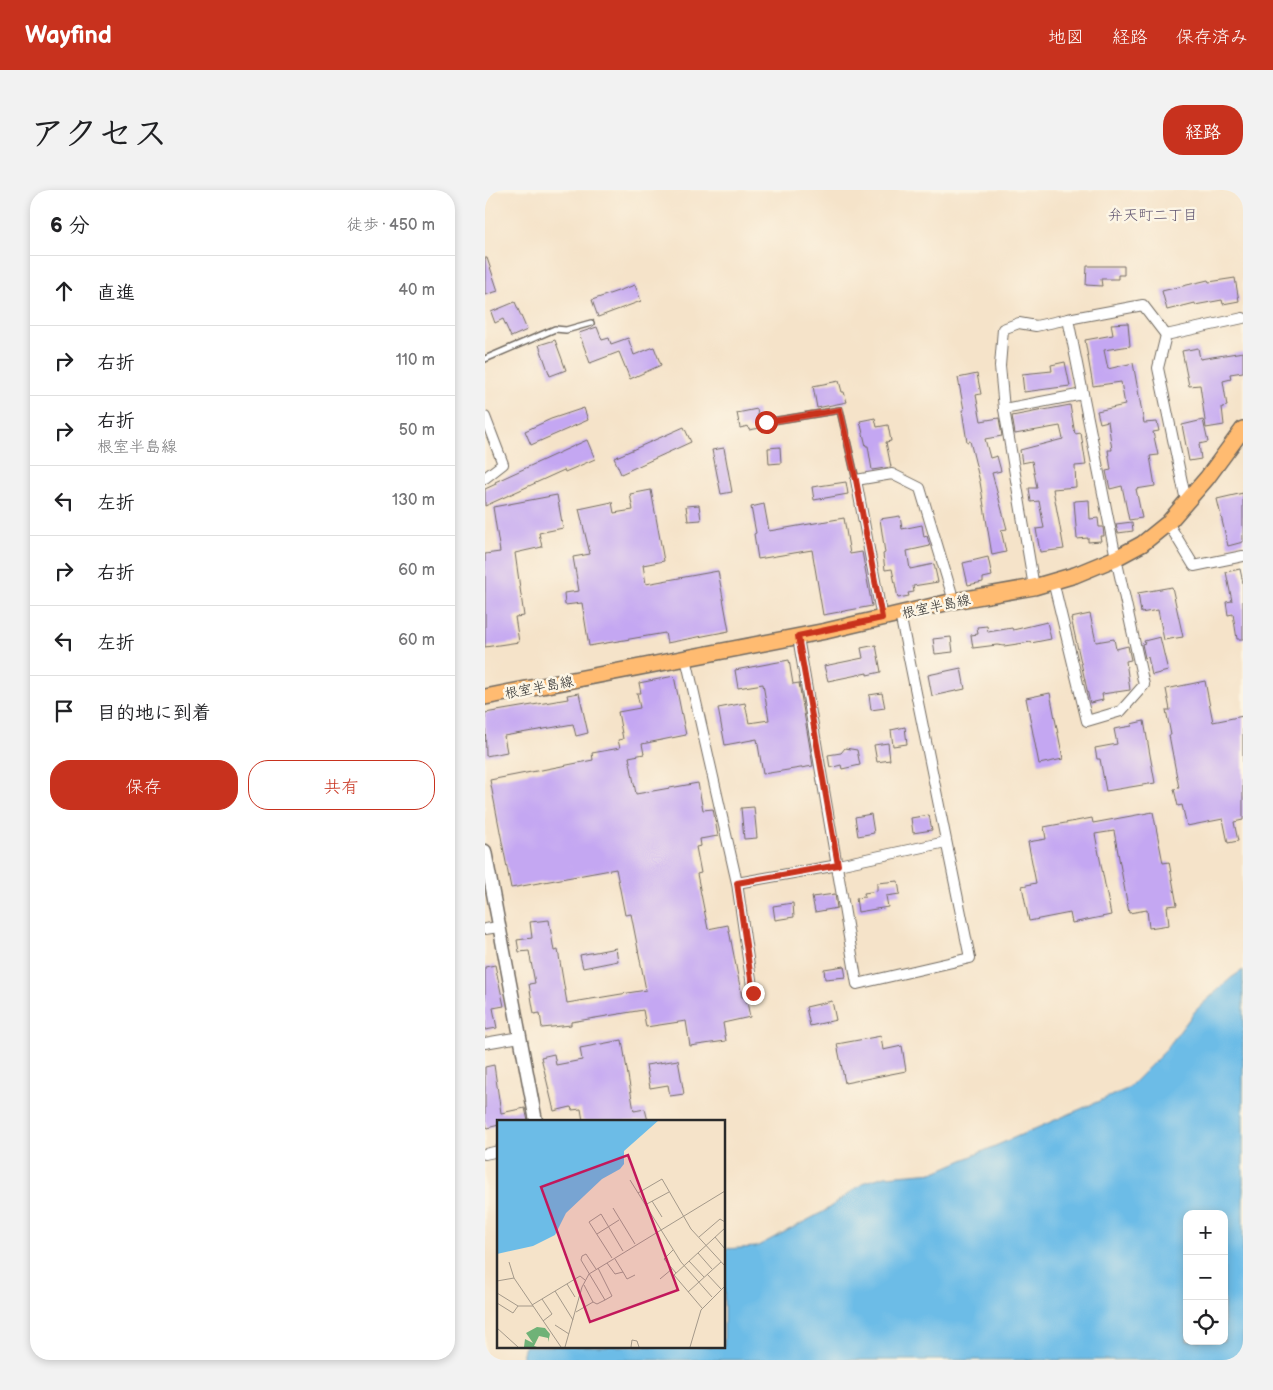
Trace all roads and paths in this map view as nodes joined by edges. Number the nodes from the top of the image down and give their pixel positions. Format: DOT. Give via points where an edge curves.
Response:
graph roads {
  1 [pos="1243,318"];
  2 [pos="1069,319"];
  3 [pos="591,323"];
  4 [pos="1166,335"];
  5 [pos="485,359"];
  6 [pos="1083,394"];
  7 [pos="1003,409"];
  8 [pos="485,417"];
  9 [pos="766,422"];
  10 [pos="1243,429"];
  11 [pos="485,478"];
  12 [pos="856,480"];
  13 [pos="1186,501"];
  14 [pos="1168,523"];
  15 [pos="1243,556"];
  16 [pos="1116,558"];
  17 [pos="1053,581"];
  18 [pos="1034,587"];
  19 [pos="954,601"];
  20 [pos="900,614"];
  21 [pos="882,618"];
  22 [pos="798,636"];
  23 [pos="687,658"];
  24 [pos="485,697"];
  25 [pos="945,842"];
  26 [pos="485,850"];
  27 [pos="838,865"];
  28 [pos="737,883"];
  29 [pos="499,927"];
  30 [pos="485,929"];
  31 [pos="753,993"];
  32 [pos="520,1037"];
  33 [pos="485,1044"];
  34 [pos="536,1120"];
  1 -- 4 [label="street"];
  2 -- 4 [label="street" via="1143,305"];
  2 -- 6 [label="street"];
  2 -- 7 [label="street" via="1036,326 1019,322 1003,329 1000,366"];
  3 -- 5 [label="lane" via="555,330"];
  4 -- 13 [label="street" via="1158,368"];
  6 -- 7 [label="street"];
  6 -- 16 [label="street"];
  7 -- 18 [label="street"];
  8 -- 11 [label="street" via="503,464"];
  9 -- 12 [label="lane" via="840,410"];
  10 -- 13 [label="main road, 根室半島線"];
  12 -- 19 [label="street" via="892,474 920,488"];
  12 -- 21 [label="street"];
  13 -- 14 [label="main road, 根室半島線"];
  14 -- 15 [label="street" via="1194,566"];
  14 -- 16 [label="main road, 根室半島線" via="1142,544"];
  16 -- 17 [label="main road, 根室半島線"];
  16 -- 17 [label="street" via="1144,685 1121,711 1087,721"];
  17 -- 18 [label="main road, 根室半島線"];
  18 -- 19 [label="main road, 根室半島線"];
  19 -- 20 [label="main road, 根室半島線"];
  20 -- 21 [label="main road, 根室半島線"];
  20 -- 25 [label="street"];
  21 -- 22 [label="main road, 根室半島線"];
  22 -- 23 [label="main road, 根室半島線"];
  22 -- 27 [label="street"];
  23 -- 24 [label="main road, 根室半島線"];
  23 -- 28 [label="street"];
  25 -- 27 [label="street"];
  25 -- 27 [label="street" via="970,958 857,984"];
  26 -- 29 [label="street"];
  27 -- 28 [label="street"];
  28 -- 31 [label="street"];
  29 -- 30 [label="street"];
  29 -- 32 [label="street"];
  32 -- 33 [label="street"];
  32 -- 34 [label="street"];
}
